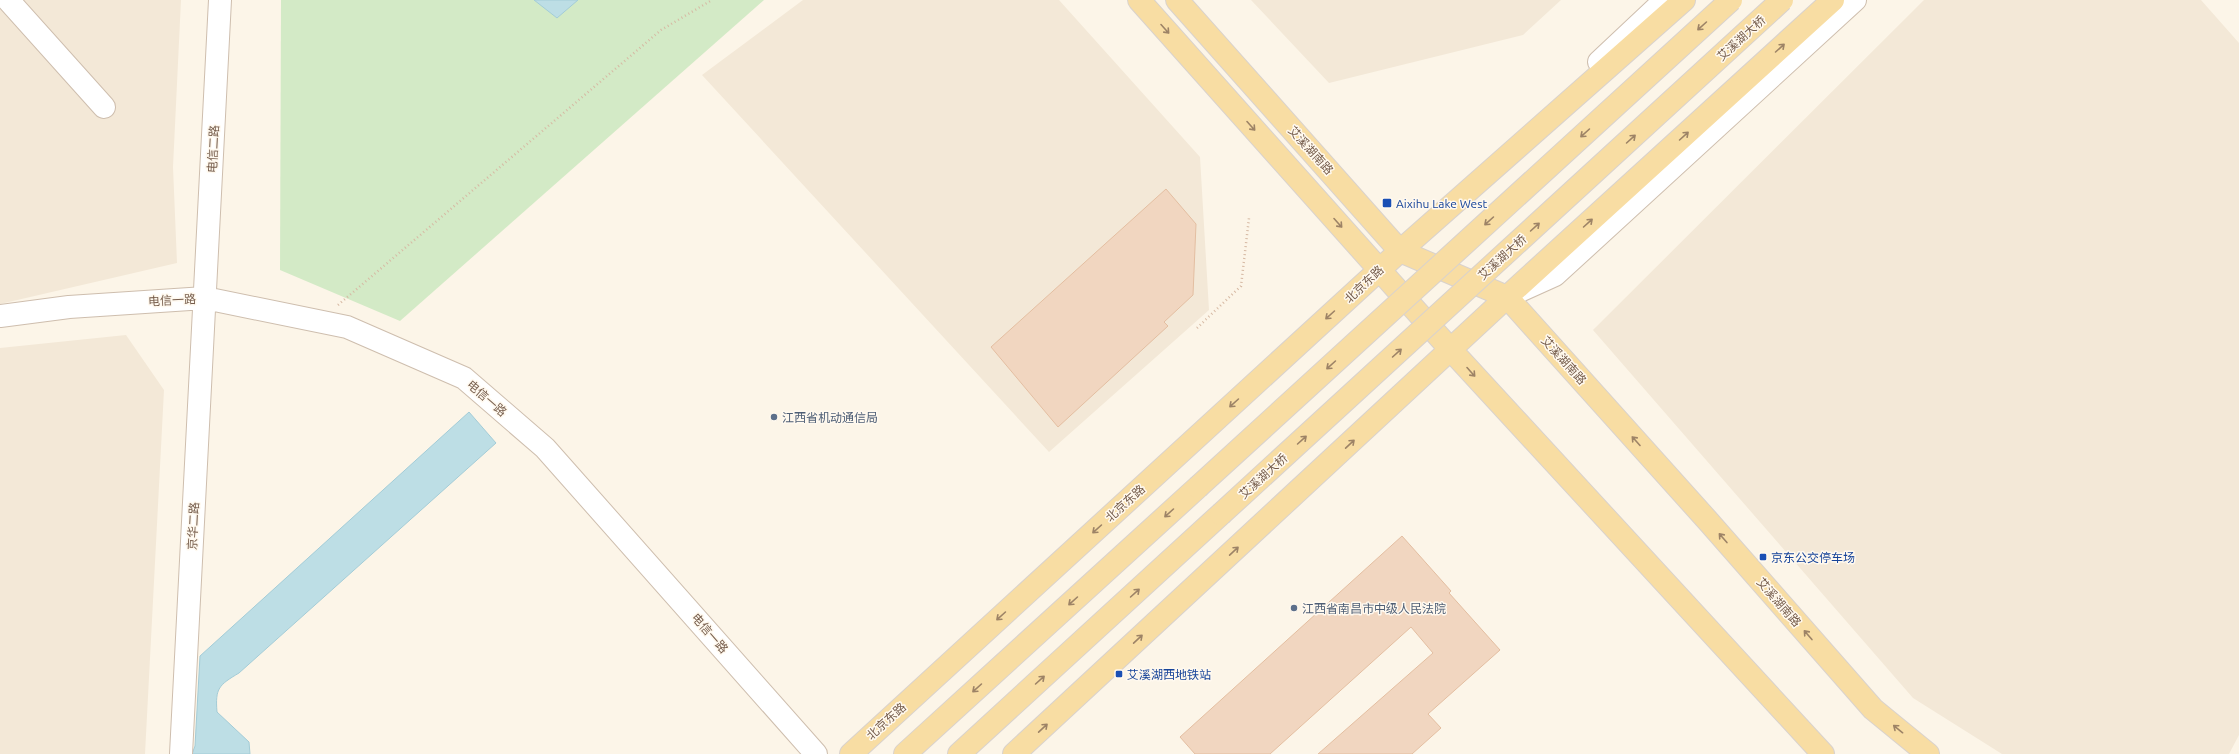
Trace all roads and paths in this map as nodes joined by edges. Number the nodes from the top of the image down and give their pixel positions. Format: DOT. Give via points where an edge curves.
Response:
graph roads {
  1 [pos="8,0"];
  2 [pos="220,0"];
  3 [pos="712,0"];
  4 [pos="1139,0"];
  5 [pos="1177,0"];
  6 [pos="1665,0"];
  7 [pos="1684,0"];
  8 [pos="1731,0"];
  9 [pos="1782,0"];
  10 [pos="1833,0"];
  11 [pos="1855,0"];
  12 [pos="104,107"];
  13 [pos="1249,218"];
  14 [pos="1400,251"];
  15 [pos="1380,270"];
  16 [pos="1507,297"];
  17 [pos="206,298"];
  18 [pos="0,316"];
  19 [pos="319,322"];
  20 [pos="1197,328"];
  21 [pos="1451,350"];
  22 [pos="181,754"];
  23 [pos="816,754"];
  24 [pos="851,754"];
  25 [pos="905,754"];
  26 [pos="959,754"];
  27 [pos="1014,754"];
  28 [pos="1823,754"];
  29 [pos="1928,754"];
  1 -- 12 [label="street"];
  2 -- 17 [label="street, 电信二路"];
  3 -- 19 [label="path" via="661,30"];
  4 -- 15 [label="main road, one-way"];
  5 -- 14 [label="main road, 艾溪湖南路"];
  6 -- 14 [label="street" via="1500,153"];
  7 -- 14 [label="main road, 北京东路"];
  8 -- 25 [label="main road, one-way, bridge"];
  26 -- 9 [label="main road, 艾溪湖大桥, one-way, bridge"];
  16 -- 10 [label="main road, one-way"];
  11 -- 16 [label="street" via="1555,275"];
  13 -- 20 [label="path" via="1241,286"];
  14 -- 15 [label="main road, 北京东路"];
  14 -- 16 [label="main road, 艾溪湖南路"];
  15 -- 21 [label="main road"];
  15 -- 24 [label="main road, 北京东路, one-way"];
  16 -- 21 [label="main road"];
  29 -- 16 [label="main road, 艾溪湖南路, one-way" via="1873,709"];
  17 -- 18 [label="street, 电信一路" via="69,306"];
  17 -- 19 [label="street, 电信一路"];
  17 -- 22 [label="street, 京华二路"];
  19 -- 23 [label="street, 电信一路" via="347,327 464,378 545,448"];
  27 -- 21 [label="main road, one-way"];
  21 -- 28 [label="main road, one-way"];
}
